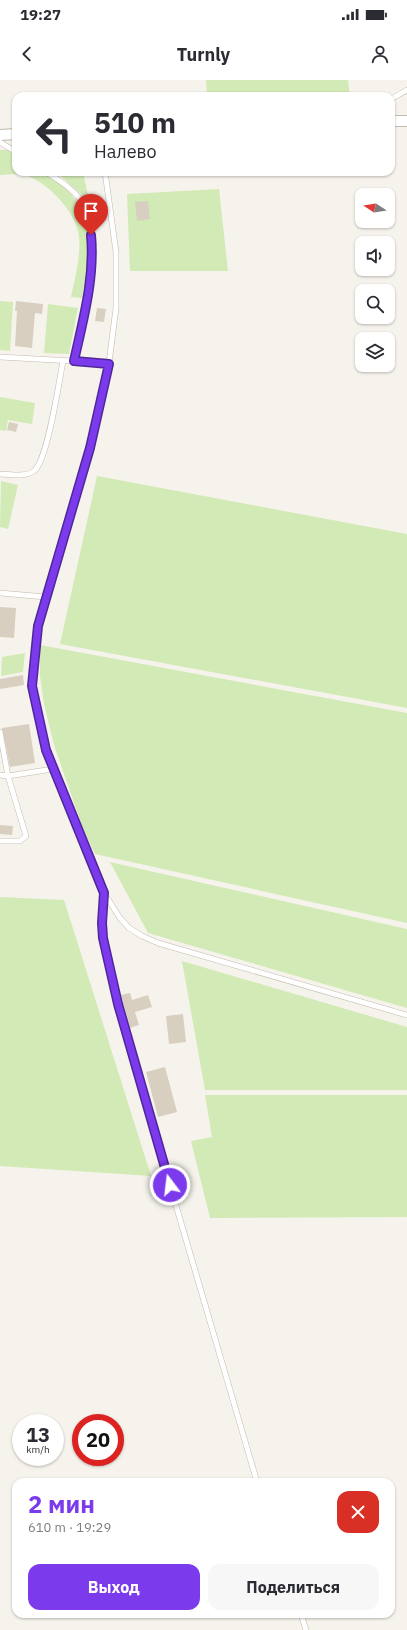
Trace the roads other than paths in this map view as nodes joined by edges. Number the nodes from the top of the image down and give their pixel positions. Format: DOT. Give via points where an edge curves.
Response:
graph roads {
  1 [pos="407,90"];
  2 [pos="395,97"];
  3 [pos="395,120"];
  4 [pos="407,121"];
  5 [pos="12,134"];
  6 [pos="0,135"];
  7 [pos="0,142"];
  8 [pos="12,150"];
  9 [pos="52,176"];
  10 [pos="106,176"];
  11 [pos="0,357"];
  12 [pos="63,361"];
  13 [pos="74,361"];
  14 [pos="109,364"];
  15 [pos="0,474"];
  16 [pos="0,593"];
  17 [pos="46,597"];
  18 [pos="0,732"];
  19 [pos="53,770"];
  20 [pos="0,775"];
  21 [pos="8,776"];
  22 [pos="0,841"];
  23 [pos="104,893"];
  24 [pos="407,1015"];
  25 [pos="256,1478"];
  26 [pos="302,1618"];
  27 [pos="306,1630"];
  1 -- 2 [label="lane"];
  3 -- 4 [label="street"];
  5 -- 6 [label="street"];
  7 -- 8 [label="lane"];
  9 -- 13 [label="lane" via="67,186 80,200 85,207 90,227 93,261 90,288"];
  10 -- 14 [label="lane" via="116,252 116,308"];
  11 -- 12 [label="lane"];
  12 -- 13 [label="lane"];
  12 -- 15 [label="lane" via="40,463 35,471 29,474"];
  13 -- 14 [label="lane"];
  14 -- 17 [label="lane" via="90,448"];
  16 -- 17 [label="lane"];
  17 -- 19 [label="lane" via="38,626 32,686"];
  18 -- 21 [label="lane"];
  19 -- 21 [label="lane"];
  19 -- 23 [label="lane"];
  20 -- 21 [label="lane"];
  21 -- 22 [label="lane" via="26,836 20,841"];
  23 -- 24 [label="lane" via="129,928 158,943"];
  23 -- 25 [label="lane" via="103,938 118,1004"];
  26 -- 27 [label="lane"];
}
